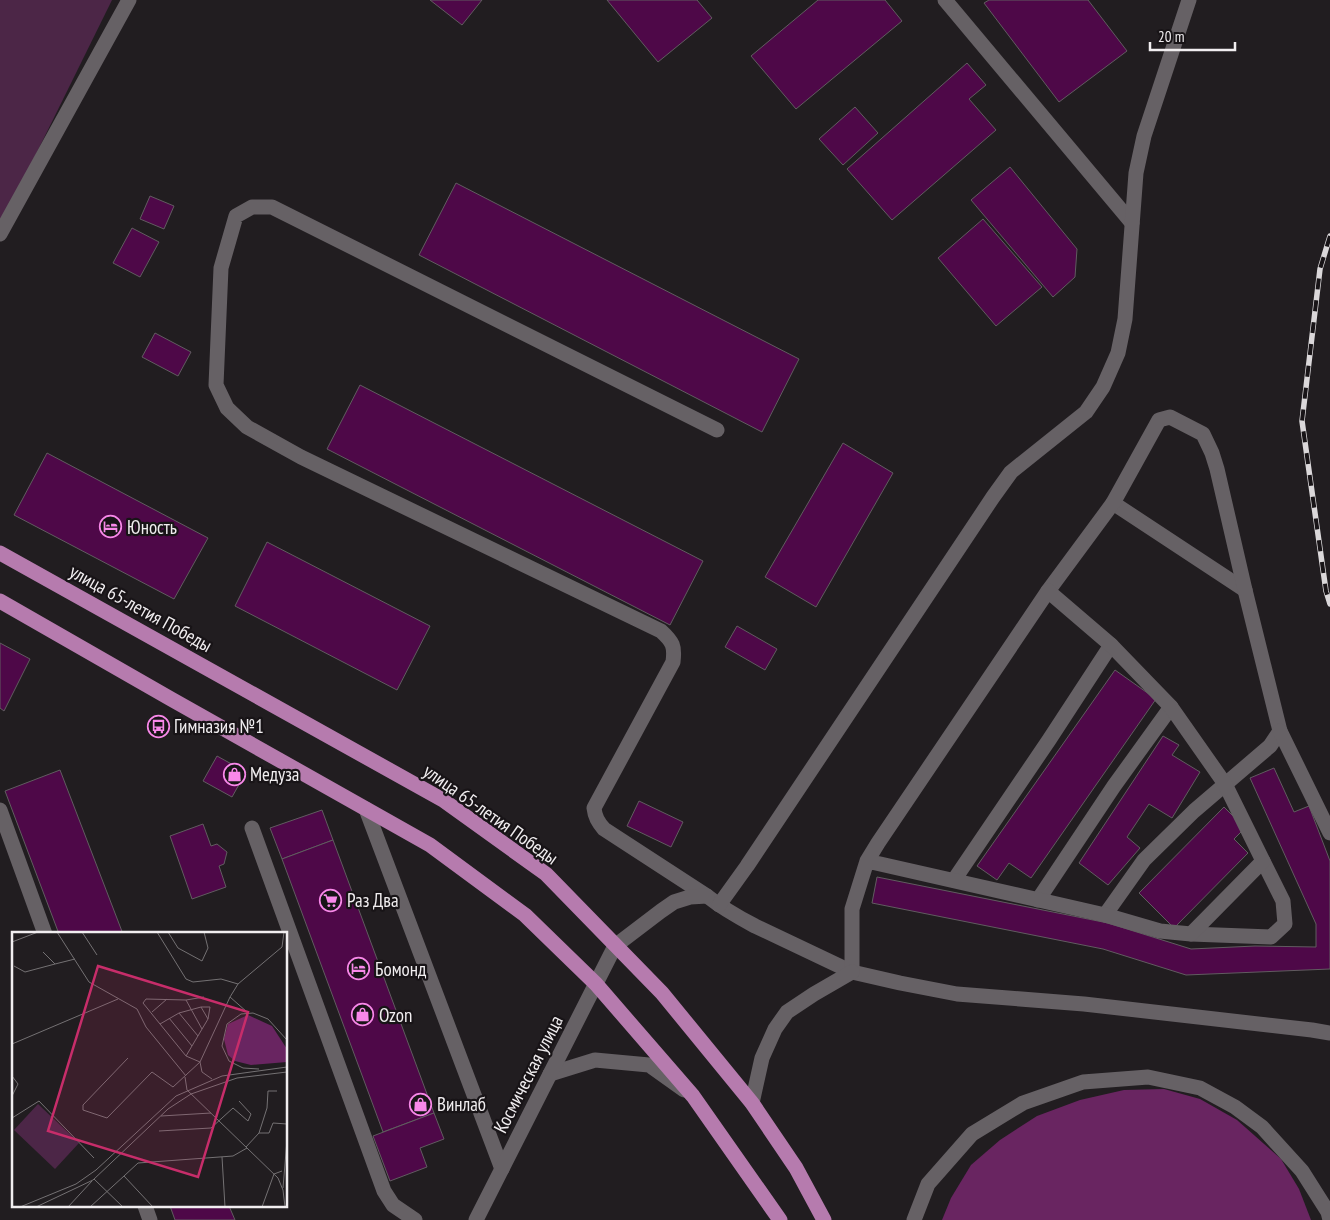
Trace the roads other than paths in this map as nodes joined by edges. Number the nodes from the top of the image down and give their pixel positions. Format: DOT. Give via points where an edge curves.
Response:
graph roads {
  1 [pos="129,0"];
  2 [pos="945,0"];
  3 [pos="1189,0"];
  4 [pos="1132,223"];
  5 [pos="0,234"];
  6 [pos="717,430"];
  7 [pos="1113,503"];
  8 [pos="0,552"];
  9 [pos="1244,590"];
  10 [pos="1048,591"];
  11 [pos="0,601"];
  12 [pos="1111,645"];
  13 [pos="1171,707"];
  14 [pos="1280,731"];
  15 [pos="1226,784"];
  16 [pos="366,809"];
  17 [pos="0,810"];
  18 [pos="252,828"];
  19 [pos="1330,833"];
  20 [pos="867,861"];
  21 [pos="1263,861"];
  22 [pos="954,880"];
  23 [pos="707,896"];
  24 [pos="1038,900"];
  25 [pos="719,905"];
  26 [pos="1105,915"];
  27 [pos="44,932"];
  28 [pos="1190,934"];
  29 [pos="615,946"];
  30 [pos="852,972"];
  31 [pos="596,984"];
  32 [pos="1330,1033"];
  33 [pos="550,1074"];
  34 [pos="693,1096"];
  35 [pos="752,1102"];
  36 [pos="502,1169"];
  37 [pos="146,1208"];
  38 [pos="1329,1213"];
  39 [pos="150,1220"];
  40 [pos="414,1220"];
  41 [pos="476,1220"];
  42 [pos="780,1220"];
  43 [pos="824,1220"];
  44 [pos="914,1220"];
  1 -- 5 [label="street"];
  2 -- 4 [label="street"];
  3 -- 4 [label="street" via="1144,136 1136,173"];
  4 -- 25 [label="street" via="1125,319 1118,353 1102,387 1086,412 1011,472 993,496"];
  6 -- 23 [label="street" via="272,207 252,207 236,216 221,268 216,385 227,408 246,427 301,457 661,631 671,640 673,662 594,808 595,816 604,829"];
  7 -- 9 [label="street"];
  7 -- 9 [label="street" via="1159,420 1170,418 1203,434 1217,470"];
  7 -- 10 [label="street"];
  8 -- 29 [label="main road, улица 65-летия Победы" via="443,800 546,874"];
  9 -- 14 [label="street"];
  10 -- 12 [label="street"];
  10 -- 20 [label="street"];
  11 -- 16 [label="main road"];
  12 -- 13 [label="street"];
  12 -- 22 [label="street"];
  13 -- 15 [label="street"];
  13 -- 24 [label="street"];
  14 -- 15 [label="street" via="1270,746"];
  14 -- 19 [label="street"];
  15 -- 21 [label="street"];
  15 -- 26 [label="street" via="1144,860"];
  16 -- 31 [label="main road" via="430,845 525,915"];
  16 -- 36 [label="street"];
  17 -- 27 [label="street"];
  18 -- 40 [label="street" via="384,1191 393,1205"];
  20 -- 22 [label="street"];
  20 -- 30 [label="street" via="852,909"];
  21 -- 28 [label="street"];
  21 -- 28 [label="street" via="1283,900 1285,924 1271,937"];
  22 -- 24 [label="street"];
  23 -- 25 [label="street"];
  23 -- 29 [label="street" via="674,902"];
  24 -- 26 [label="street"];
  25 -- 30 [label="street" via="755,926"];
  26 -- 28 [label="street" via="1160,931"];
  29 -- 31 [label="street, Космическая улица"];
  29 -- 35 [label="main road, улица 65-летия Победы" via="662,993"];
  30 -- 32 [label="street" via="957,994 1084,1004"];
  30 -- 35 [label="street" via="787,1012 762,1058"];
  31 -- 33 [label="street, Космическая улица"];
  31 -- 34 [label="main road"];
  33 -- 34 [label="street" via="595,1060 649,1065"];
  33 -- 36 [label="street, Космическая улица"];
  34 -- 42 [label="main road"];
  35 -- 43 [label="main road, улица 65-летия Победы" via="796,1168"];
  36 -- 41 [label="street, Космическая улица"];
  37 -- 39 [label="street"];
  38 -- 44 [label="street" via="1302,1171 1262,1127 1235,1107 1200,1088 1148,1077 1084,1082 1022,1104 972,1134 928,1184"];
}
